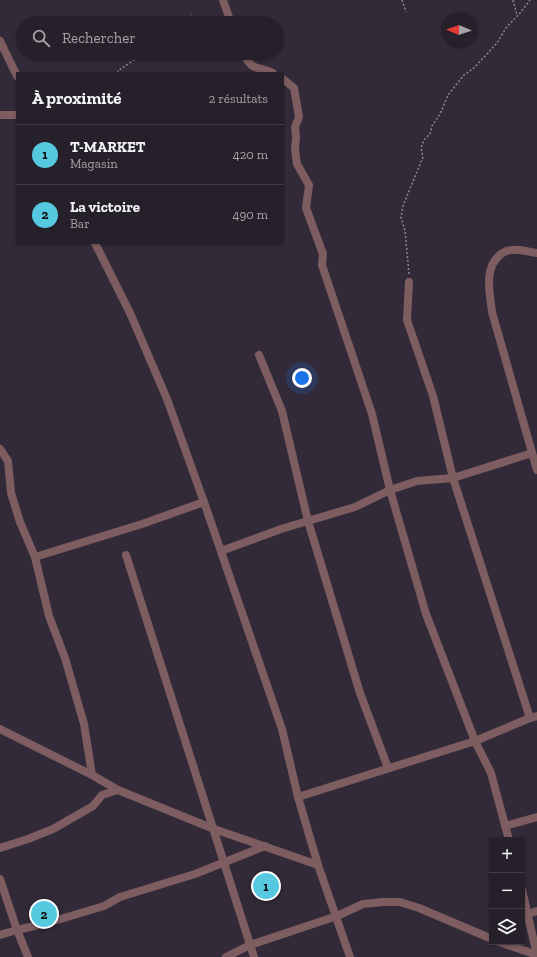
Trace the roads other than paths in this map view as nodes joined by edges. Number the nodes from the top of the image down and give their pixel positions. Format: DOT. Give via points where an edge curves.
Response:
graph roads {
  1 [pos="223,0"];
  2 [pos="229,16"];
  3 [pos="0,41"];
  4 [pos="247,60"];
  5 [pos="269,72"];
  6 [pos="16,74"];
  7 [pos="284,80"];
  8 [pos="0,115"];
  9 [pos="16,115"];
  10 [pos="96,244"];
  11 [pos="537,253"];
  12 [pos="409,282"];
  13 [pos="259,355"];
  14 [pos="0,449"];
  15 [pos="532,453"];
  16 [pos="537,470"];
  17 [pos="453,478"];
  18 [pos="390,490"];
  19 [pos="204,502"];
  20 [pos="308,521"];
  21 [pos="221,551"];
  22 [pos="126,555"];
  23 [pos="35,557"];
  24 [pos="533,717"];
  25 [pos="0,728"];
  26 [pos="474,741"];
  27 [pos="388,768"];
  28 [pos="92,775"];
  29 [pos="118,790"];
  30 [pos="298,796"];
  31 [pos="537,817"];
  32 [pos="505,826"];
  33 [pos="214,829"];
  34 [pos="508,837"];
  35 [pos="265,846"];
  36 [pos="0,848"];
  37 [pos="224,862"];
  38 [pos="318,865"];
  39 [pos="0,879"];
  40 [pos="525,902"];
  41 [pos="537,911"];
  42 [pos="528,914"];
  43 [pos="337,916"];
  44 [pos="17,930"];
  45 [pos="0,935"];
  46 [pos="489,939"];
  47 [pos="250,945"];
  48 [pos="508,945"];
  49 [pos="537,955"];
  50 [pos="28,957"];
  51 [pos="226,957"];
  52 [pos="254,957"];
  53 [pos="350,957"];
  1 -- 2 [label="street"];
  3 -- 6 [label="street"];
  4 -- 5 [label="street" via="258,69"];
  7 -- 18 [label="street" via="294,88 297,104 299,117 295,127 295,150 297,164 309,185 306,208 323,254 322,265 372,414"];
  8 -- 9 [label="street"];
  10 -- 19 [label="street" via="130,313 164,392"];
  11 -- 15 [label="street" via="512,250 504,252 490,271 489,288 492,312"];
  12 -- 17 [label="street" via="407,320 433,396"];
  13 -- 20 [label="street" via="282,411"];
  14 -- 23 [label="street" via="8,460 11,493"];
  15 -- 16 [label="street"];
  15 -- 17 [label="street"];
  17 -- 18 [label="street" via="417,481"];
  17 -- 24 [label="street"];
  18 -- 20 [label="street" via="355,507"];
  18 -- 26 [label="street" via="426,614"];
  19 -- 21 [label="street"];
  19 -- 23 [label="street"];
  20 -- 21 [label="street"];
  20 -- 27 [label="street" via="360,692"];
  21 -- 30 [label="street" via="282,729"];
  22 -- 33 [label="street"];
  23 -- 28 [label="street" via="49,616 65,658 84,724"];
  24 -- 26 [label="street"];
  25 -- 28 [label="street"];
  26 -- 27 [label="street"];
  26 -- 32 [label="street" via="491,773"];
  27 -- 30 [label="street"];
  28 -- 29 [label="street"];
  29 -- 33 [label="street"];
  29 -- 36 [label="street" via="102,795 93,806 53,829"];
  30 -- 38 [label="street"];
  31 -- 32 [label="street"];
  32 -- 34 [label="street"];
  33 -- 35 [label="street"];
  33 -- 37 [label="street"];
  35 -- 37 [label="street"];
  35 -- 38 [label="street"];
  37 -- 44 [label="street" via="195,874 120,897 104,906"];
  37 -- 47 [label="street"];
  38 -- 43 [label="street"];
  39 -- 44 [label="street"];
  40 -- 42 [label="street"];
  41 -- 42 [label="street"];
  42 -- 49 [label="street"];
  43 -- 46 [label="street" via="363,904 400,902"];
  43 -- 47 [label="street"];
  43 -- 53 [label="street"];
  44 -- 45 [label="street"];
  44 -- 50 [label="street"];
  47 -- 51 [label="street"];
  47 -- 52 [label="street"];
  48 -- 49 [label="street"];
}
